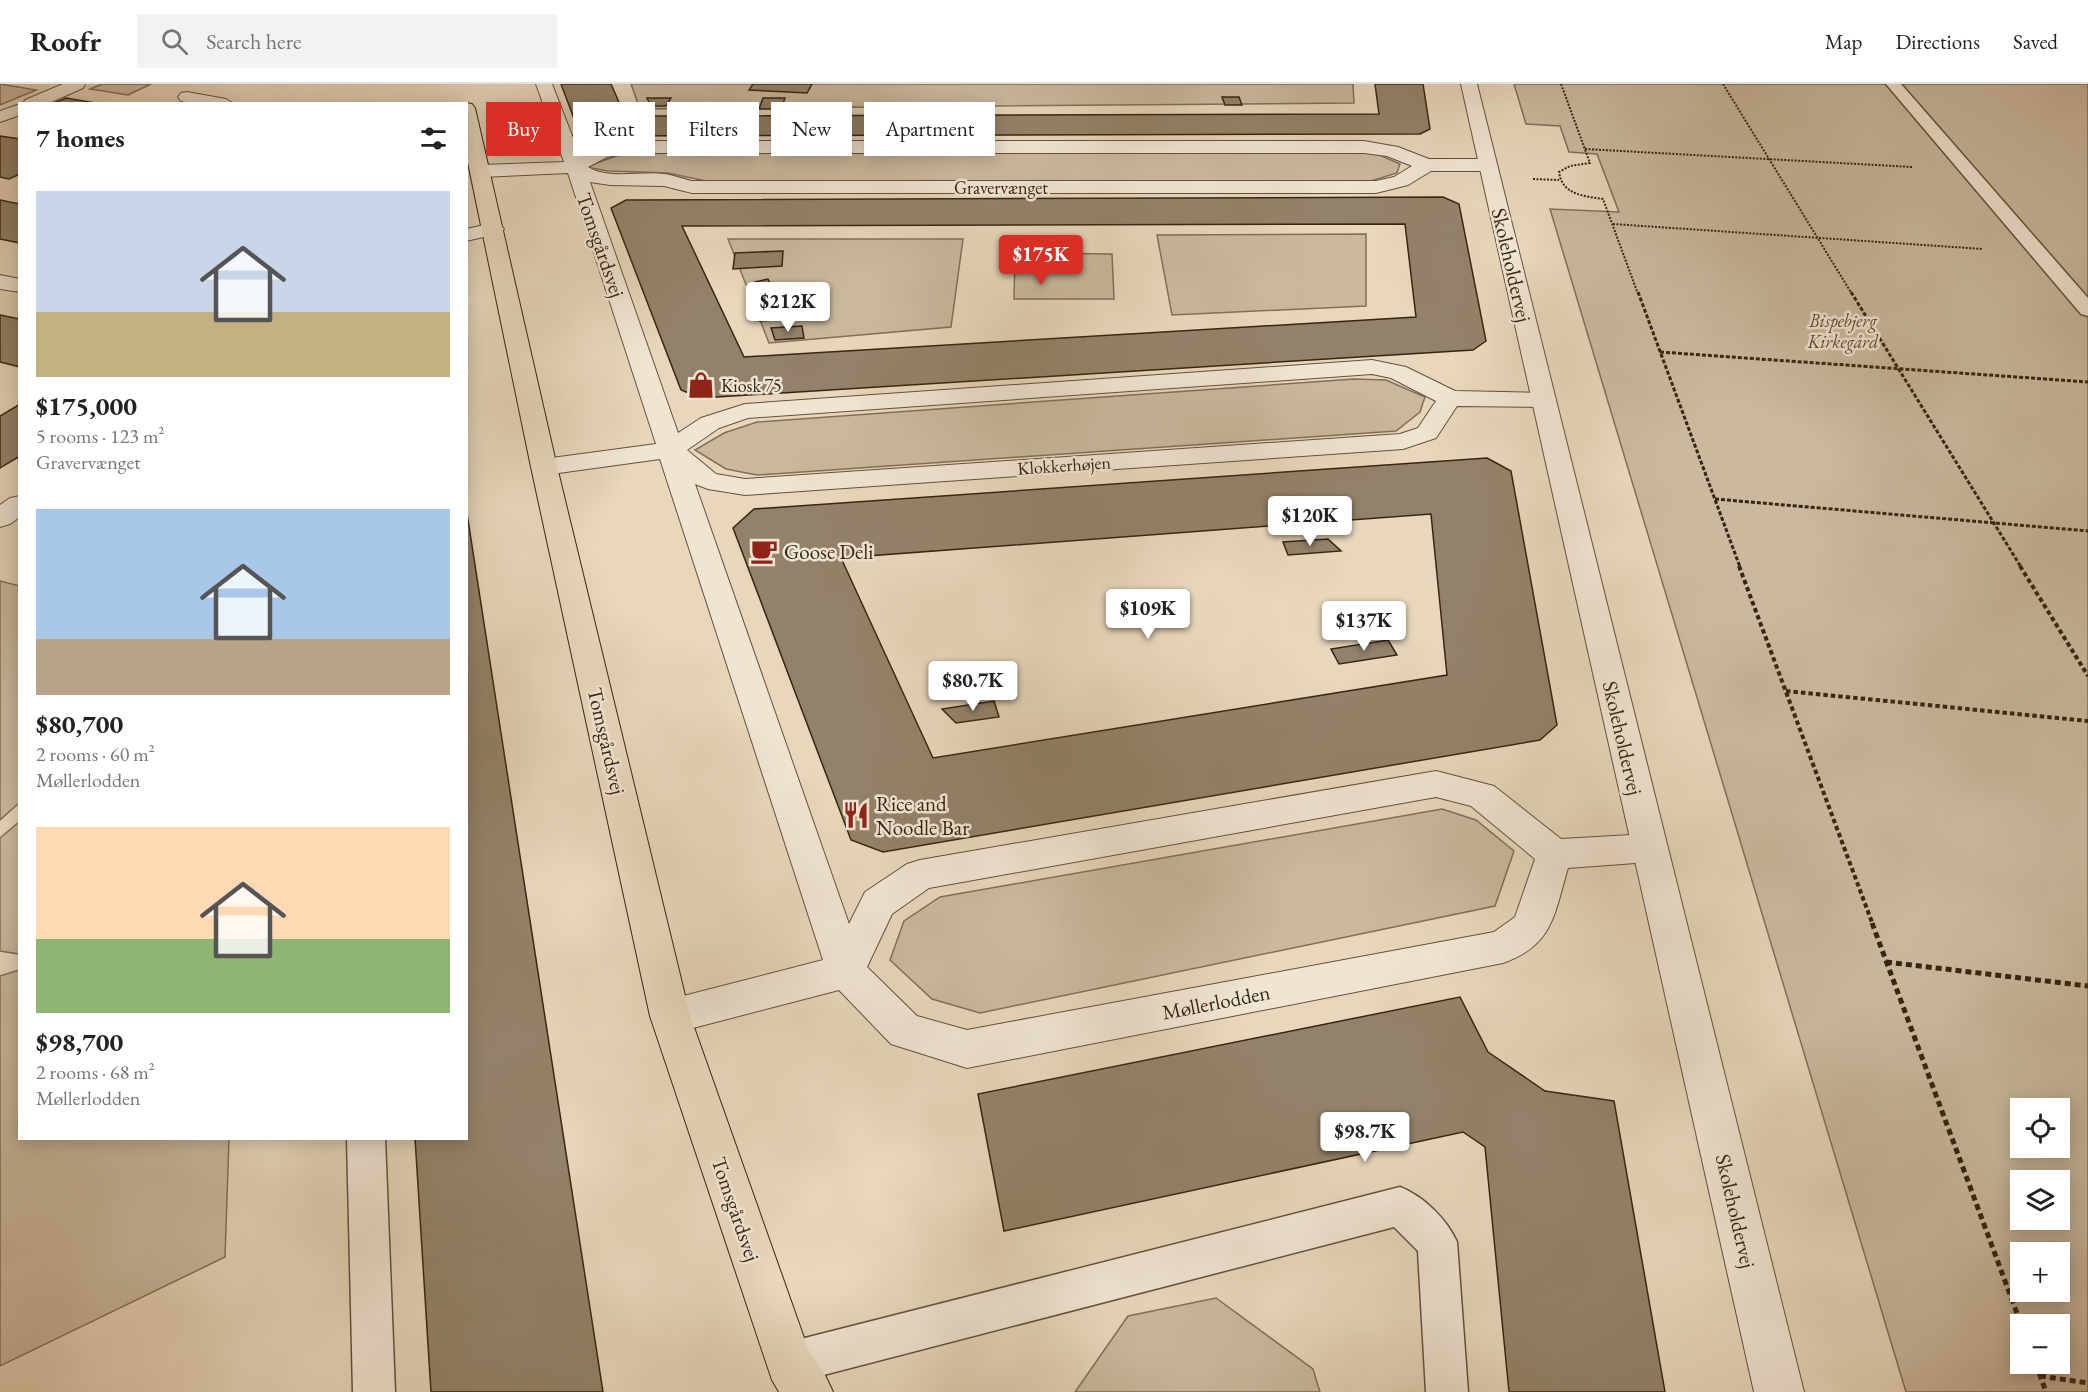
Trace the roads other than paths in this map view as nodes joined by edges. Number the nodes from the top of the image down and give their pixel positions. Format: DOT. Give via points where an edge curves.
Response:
graph roads {
  1 [pos="77,84"];
  2 [pos="544,84"];
  3 [pos="1469,84"];
  4 [pos="1893,84"];
  5 [pos="187,97"];
  6 [pos="36,102"];
  7 [pos="215,102"];
  8 [pos="18,111"];
  9 [pos="468,118"];
  10 [pos="3,126"];
  11 [pos="1426,165"];
  12 [pos="1488,165"];
  13 [pos="575,167"];
  14 [pos="480,171"];
  15 [pos="480,232"];
  16 [pos="0,282"];
  17 [pos="18,286"];
  18 [pos="2088,310"];
  19 [pos="1450,398"];
  20 [pos="1544,400"];
  21 [pos="670,450"];
  22 [pos="544,467"];
  23 [pos="18,505"];
  24 [pos="0,518"];
  25 [pos="1650,848"];
  26 [pos="1554,854"];
  27 [pos="846,971"];
  28 [pos="670,1016"];
  29 [pos="366,1140"];
  30 [pos="796,1382"];
  31 [pos="374,1392"];
  32 [pos="1447,1392"];
  33 [pos="1779,1392"];
  1 -- 6 [label="street"];
  2 -- 13 [label="street, Tomsgårdsvej"];
  3 -- 12 [label="street, Skoleholdervej"];
  4 -- 18 [label="lane"];
  5 -- 7 [label="street"];
  8 -- 10 [label="street"];
  9 -- 14 [label="main road, Tomsgårdsvej"];
  11 -- 12 [label="street, Gravervænget"];
  11 -- 13 [label="street, Gravervænget" via="1391,151 1364,147 641,147 602,152"];
  11 -- 13 [label="street, Gravervænget" via="1401,182 1376,187 692,187 664,180 589,176"];
  12 -- 20 [label="street, Skoleholdervej"];
  13 -- 14 [label="street, Gravervænget"];
  13 -- 21 [label="street, Tomsgårdsvej"];
  14 -- 15 [label="main road, Tomsgårdsvej"];
  15 -- 22 [label="main road, Tomsgårdsvej"];
  16 -- 17 [label="street"];
  19 -- 20 [label="street"];
  19 -- 21 [label="street" via="1398,372 1372,367 745,411 710,423"];
  19 -- 21 [label="street, Klokkerhøjen" via="1427,433 1403,441 745,487 708,481"];
  20 -- 25 [label="street, Skoleholdervej"];
  21 -- 22 [label="street"];
  21 -- 27 [label="street, Tomsgårdsvej"];
  22 -- 28 [label="main road, Tomsgårdsvej"];
  23 -- 24 [label="street"];
  25 -- 26 [label="street"];
  25 -- 33 [label="street, Skoleholdervej"];
  26 -- 27 [label="street" via="1482,795 1436,784 920,875 878,903"];
  26 -- 27 [label="street, Møllerlodden" via="1531,927 1503,947 967,1049 906,1031"];
  27 -- 28 [label="street"];
  28 -- 30 [label="main road, Tomsgårdsvej"];
  29 -- 31 [label="lane"];
  30 -- 32 [label="lane" via="1400,1206 1437,1242"];
}
